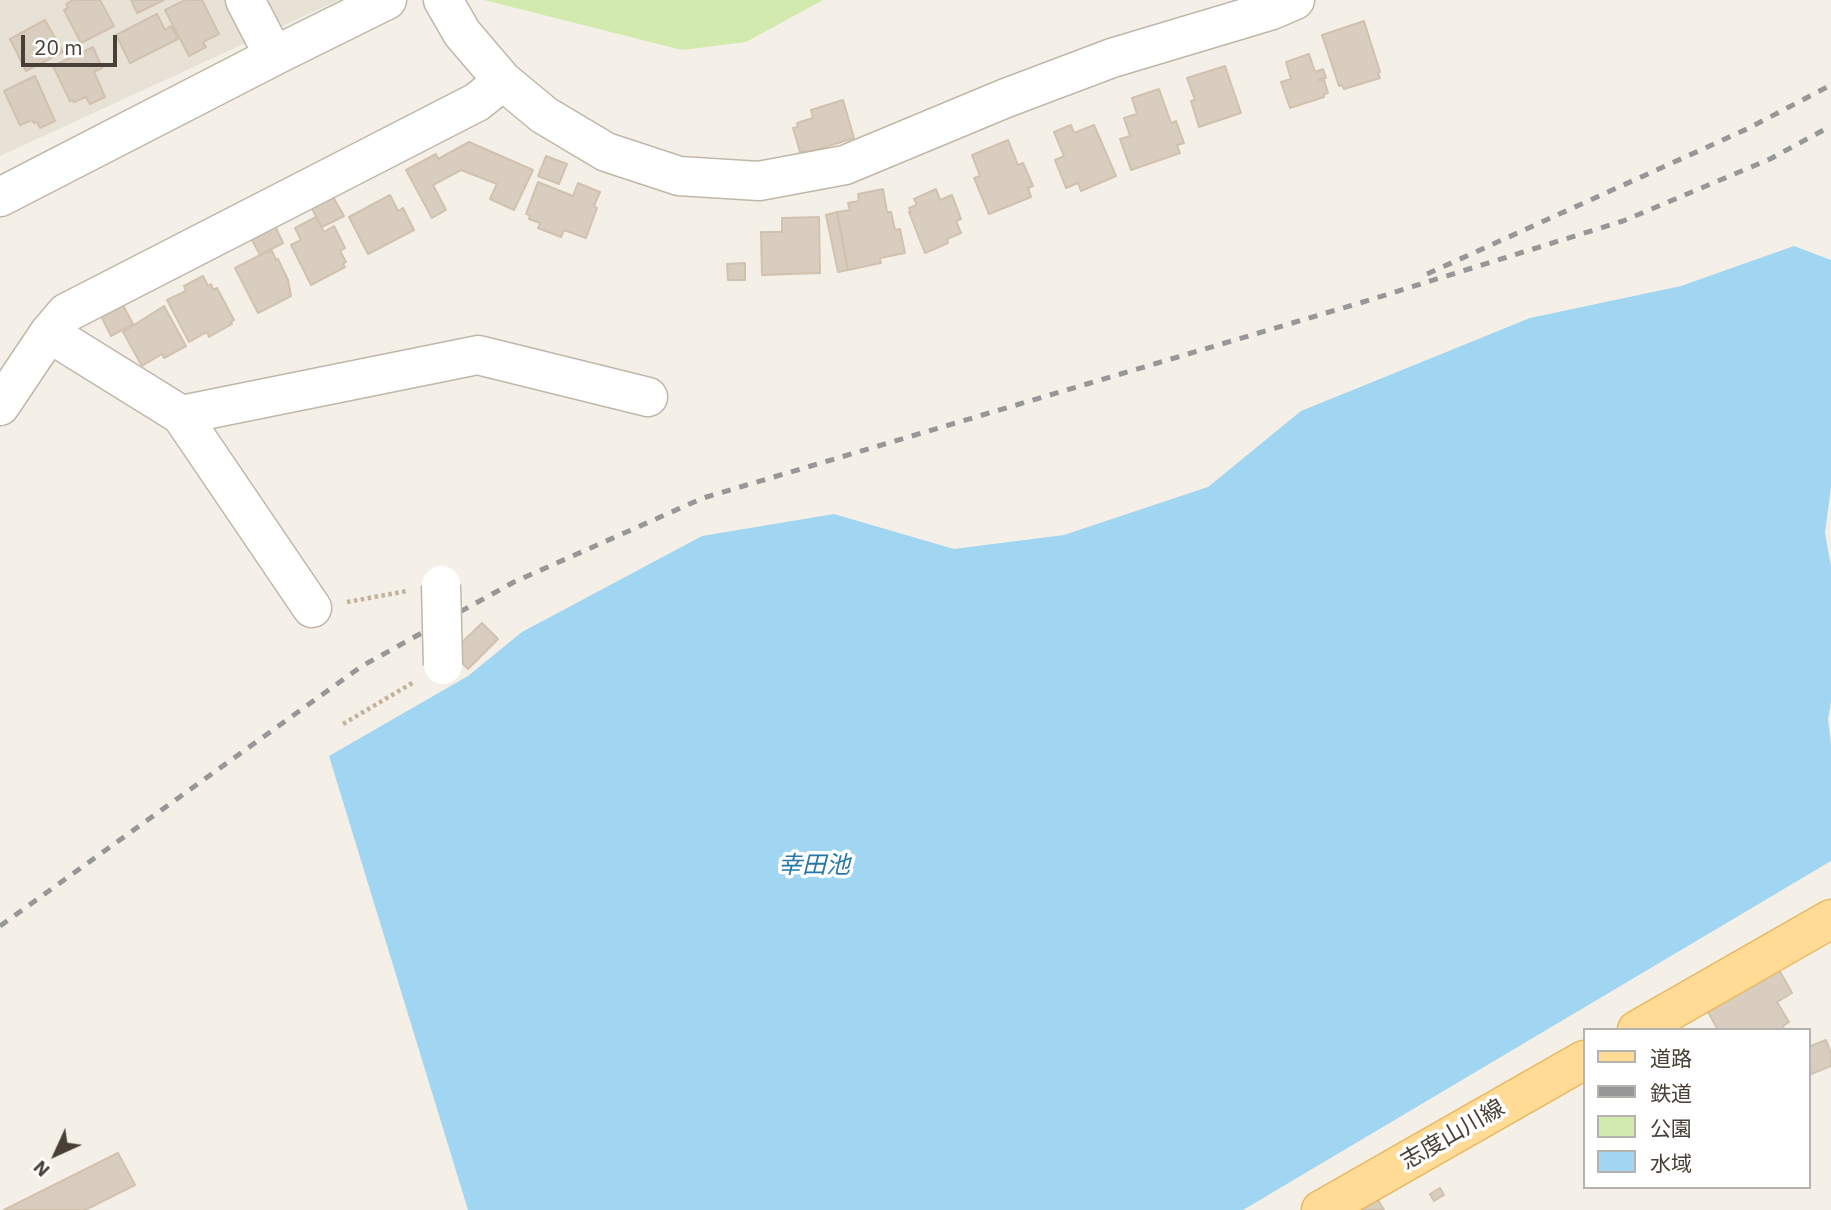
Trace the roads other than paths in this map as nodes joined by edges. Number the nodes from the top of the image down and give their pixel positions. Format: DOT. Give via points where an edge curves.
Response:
graph roads {
  1 [pos="245,0"];
  2 [pos="387,0"];
  3 [pos="443,0"];
  4 [pos="1295,0"];
  5 [pos="274,56"];
  6 [pos="503,81"];
  7 [pos="0,197"];
  8 [pos="49,333"];
  9 [pos="648,397"];
  10 [pos="0,406"];
  11 [pos="181,415"];
  12 [pos="441,585"];
  13 [pos="312,608"];
  14 [pos="443,665"];
  15 [pos="1831,919"];
  16 [pos="1640,1028"];
  17 [pos="1582,1061"];
  18 [pos="1321,1210"];
  1 -- 5 [label="street"];
  2 -- 5 [label="street"];
  3 -- 6 [label="street" via="461,33"];
  4 -- 6 [label="street" via="1112,58 845,165 760,181 679,176 606,152 544,115"];
  5 -- 7 [label="street"];
  6 -- 8 [label="street" via="477,102 66,313"];
  8 -- 10 [label="street"];
  8 -- 11 [label="street"];
  9 -- 11 [label="street" via="478,355"];
  11 -- 13 [label="street"];
  12 -- 14 [label="street, bridge"];
  15 -- 16 [label="main road"];
  17 -- 18 [label="main road, 志度山川線"];
}
